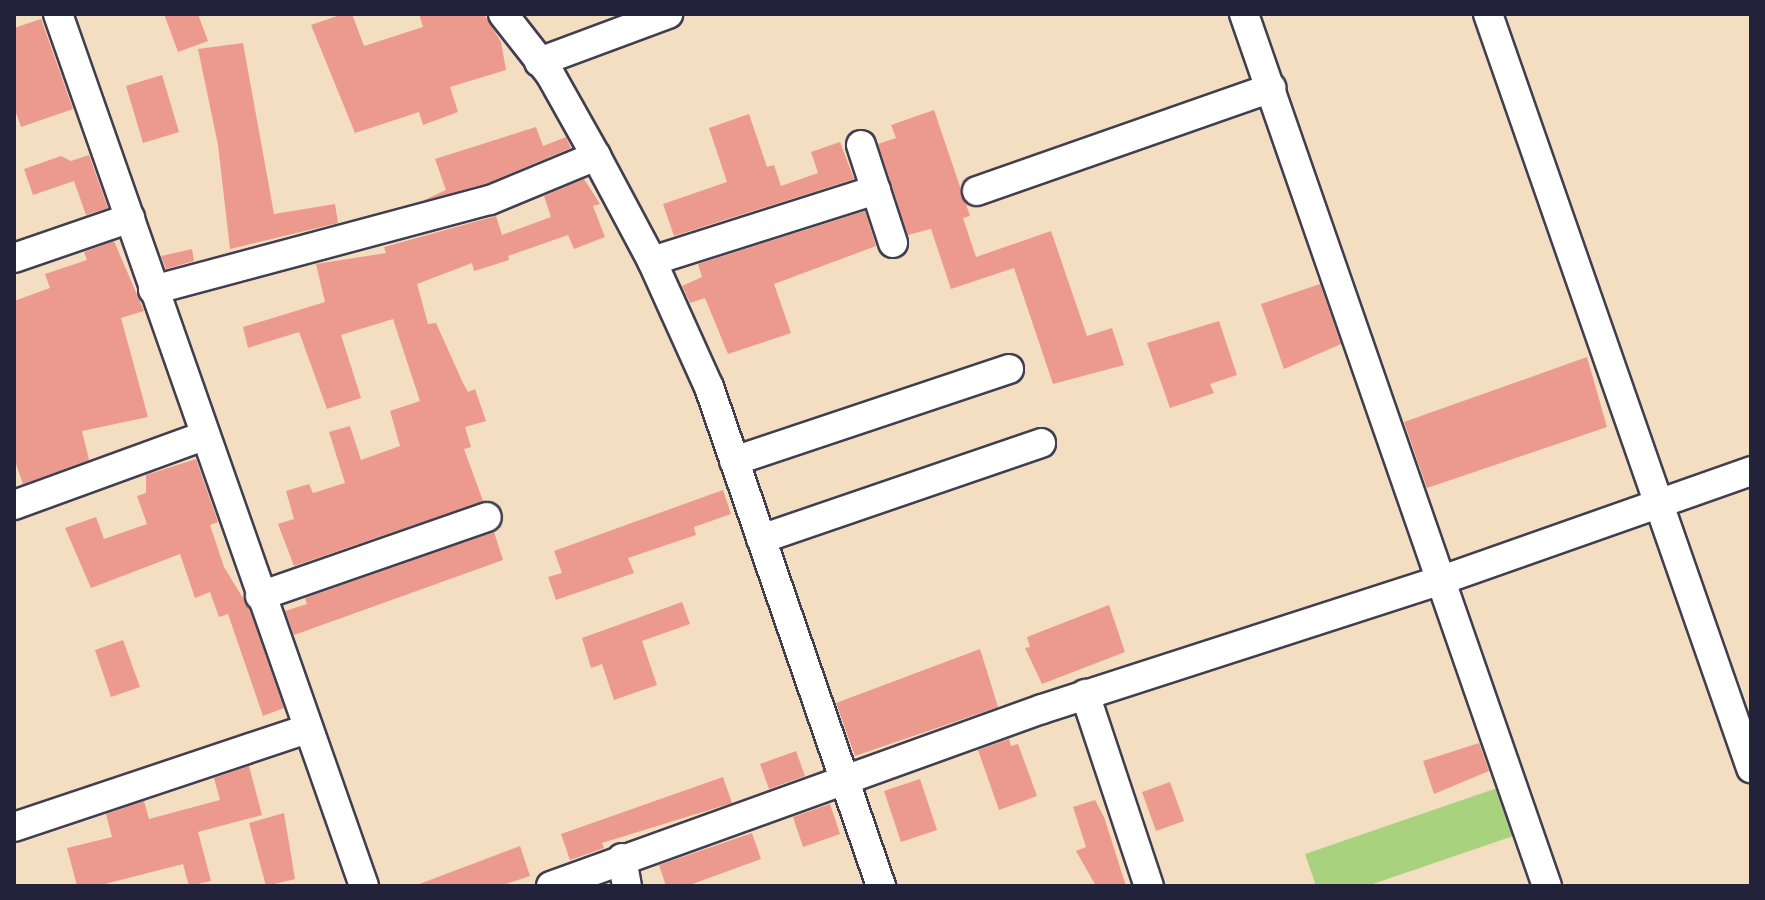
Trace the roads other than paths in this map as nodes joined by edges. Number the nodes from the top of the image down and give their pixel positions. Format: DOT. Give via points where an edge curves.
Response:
graph roads {
  1 [pos="58,14"];
  2 [pos="503,14"];
  3 [pos="668,14"];
  4 [pos="1244,14"];
  5 [pos="1488,14"];
  6 [pos="539,62"];
  7 [pos="1271,88"];
  8 [pos="861,145"];
  9 [pos="596,156"];
  10 [pos="876,190"];
  11 [pos="977,191"];
  12 [pos="130,218"];
  13 [pos="893,243"];
  14 [pos="14,258"];
  15 [pos="652,261"];
  16 [pos="153,290"];
  17 [pos="1009,369"];
  18 [pos="204,436"];
  19 [pos="1041,443"];
  20 [pos="734,461"];
  21 [pos="1751,471"];
  22 [pos="1659,503"];
  23 [pos="14,505"];
  24 [pos="487,517"];
  25 [pos="761,539"];
  26 [pos="1442,580"];
  27 [pos="260,596"];
  28 [pos="1085,694"];
  29 [pos="307,729"];
  30 [pos="1751,768"];
  31 [pos="847,780"];
  32 [pos="14,827"];
  33 [pos="624,872"];
  34 [pos="364,886"];
  35 [pos="551,886"];
  36 [pos="881,886"];
  37 [pos="1149,886"];
  38 [pos="1547,886"];
  1 -- 12 [label="street"];
  2 -- 6 [label="street"];
  3 -- 6 [label="street"];
  4 -- 7 [label="street"];
  5 -- 22 [label="street"];
  6 -- 9 [label="street"];
  7 -- 11 [label="street"];
  7 -- 26 [label="street"];
  8 -- 10 [label="street"];
  9 -- 15 [label="street"];
  9 -- 16 [label="street" via="490,200"];
  10 -- 13 [label="street"];
  10 -- 15 [label="street"];
  12 -- 14 [label="street"];
  12 -- 16 [label="street"];
  15 -- 20 [label="street" via="709,387"];
  16 -- 18 [label="street"];
  17 -- 20 [label="street"];
  18 -- 23 [label="street"];
  18 -- 27 [label="street"];
  19 -- 25 [label="street"];
  20 -- 25 [label="street"];
  21 -- 22 [label="street"];
  22 -- 26 [label="street"];
  22 -- 30 [label="street"];
  24 -- 27 [label="street"];
  25 -- 31 [label="street"];
  26 -- 28 [label="street"];
  26 -- 38 [label="street"];
  27 -- 29 [label="street"];
  28 -- 31 [label="street"];
  28 -- 37 [label="street"];
  29 -- 32 [label="street"];
  29 -- 34 [label="street"];
  31 -- 33 [label="street"];
  31 -- 36 [label="street"];
  33 -- 35 [label="street"];
}
